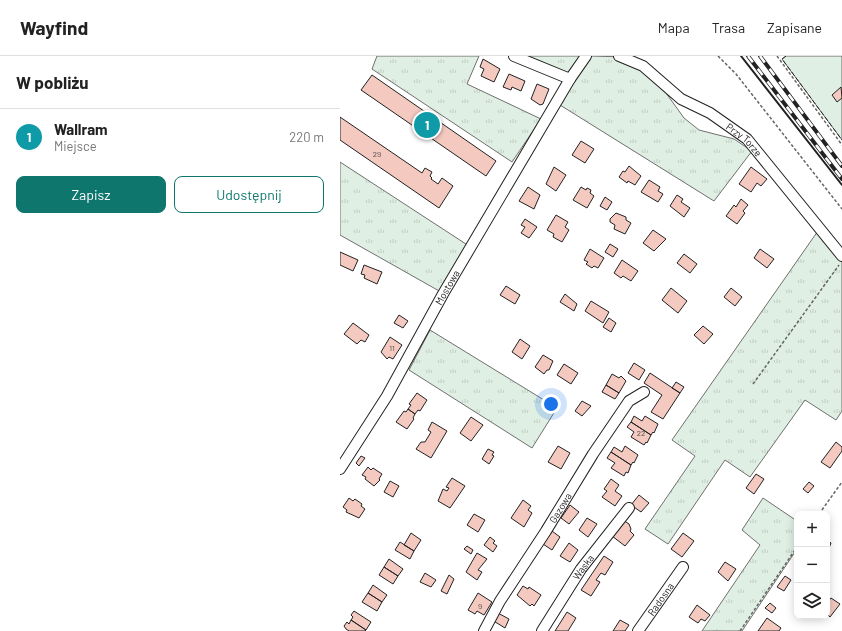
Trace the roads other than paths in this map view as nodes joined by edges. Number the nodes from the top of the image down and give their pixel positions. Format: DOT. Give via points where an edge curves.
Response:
graph roads {
  1 [pos="514,56"];
  2 [pos="586,56"];
  3 [pos="619,56"];
  4 [pos="570,79"];
  5 [pos="842,259"];
  6 [pos="644,392"];
  7 [pos="340,469"];
  8 [pos="628,508"];
  9 [pos="683,567"];
  10 [pos="484,631"];
  11 [pos="542,631"];
  12 [pos="638,631"];
  1 -- 4 [label="street"];
  2 -- 4 [label="street, Mostowa"];
  3 -- 5 [label="street, Przy Torze" via="643,66 681,99 710,113 747,139"];
  4 -- 7 [label="street, Mostowa" via="446,288 387,396"];
  6 -- 10 [label="street, Gazowa" via="629,401 593,454 500,601"];
  8 -- 11 [label="street, Wąska" via="581,569"];
  9 -- 12 [label="street, Radosna"];
}
